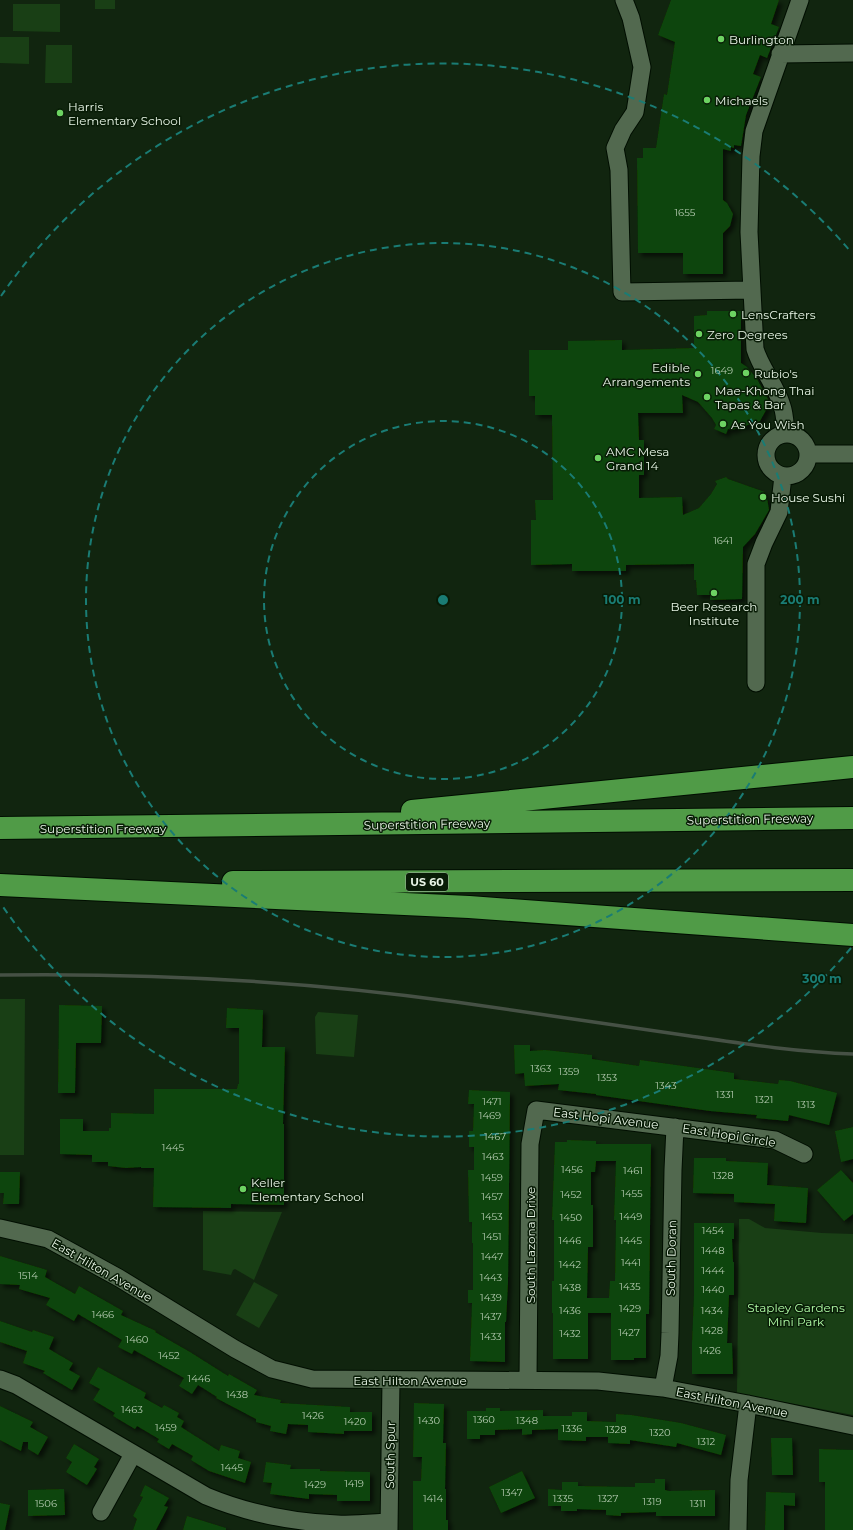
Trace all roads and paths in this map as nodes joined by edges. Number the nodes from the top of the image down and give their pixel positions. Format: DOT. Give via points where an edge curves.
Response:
graph roads {
  1 [pos="624,0"];
  2 [pos="800,0"];
  3 [pos="853,53"];
  4 [pos="780,54"];
  5 [pos="752,290"];
  6 [pos="786,434"];
  7 [pos="808,454"];
  8 [pos="853,454"];
  9 [pos="783,476"];
  10 [pos="756,683"];
  11 [pos="853,767"];
  12 [pos="853,818"];
  13 [pos="255,826"];
  14 [pos="0,828"];
  15 [pos="853,880"];
  16 [pos="0,884"];
  17 [pos="853,936"];
  18 [pos="536,1110"];
  19 [pos="675,1127"];
  20 [pos="804,1154"];
  21 [pos="0,1228"];
  22 [pos="0,1379"];
  23 [pos="391,1380"];
  24 [pos="528,1380"];
  25 [pos="663,1388"];
  26 [pos="748,1404"];
  27 [pos="853,1426"];
  28 [pos="133,1454"];
  29 [pos="101,1512"];
  30 [pos="389,1526"];
  31 [pos="738,1530"];
  1 -- 5 [label="street" via="631,18 642,67 636,112 623,130 615,148 622,292"];
  2 -- 4 [label="street"];
  3 -- 4 [label="street"];
  4 -- 5 [label="street" via="754,131 749,232"];
  5 -- 6 [label="street" via="755,348 783,406"];
  6 -- 7 [label="street" via="798,438"];
  6 -- 9 [label="street" via="779,435 768,444 765,457 771,469"];
  7 -- 8 [label="street"];
  7 -- 9 [label="street" via="805,466 800,471"];
  9 -- 10 [label="street" via="779,512 756,564"];
  11 -- 13 [label="highway"];
  12 -- 13 [label="highway, Superstition Freeway"];
  13 -- 14 [label="highway, Superstition Freeway"];
  15 -- 16 [label="highway, US 60"];
  16 -- 17 [label="highway" via="469,907"];
  18 -- 19 [label="street, East Hopi Avenue"];
  18 -- 24 [label="street, South Lazona Drive" via="530,1144"];
  19 -- 20 [label="street, East Hopi Circle" via="775,1140"];
  19 -- 25 [label="street, South Doran" via="669,1356"];
  21 -- 23 [label="street, East Hilton Avenue" via="48,1239 119,1278 235,1349 272,1368 312,1379"];
  22 -- 28 [label="street" via="16,1385"];
  23 -- 24 [label="street, East Hilton Avenue"];
  23 -- 30 [label="street, South Spur"];
  24 -- 25 [label="street, East Hilton Avenue" via="598,1381"];
  25 -- 26 [label="street, East Hilton Avenue"];
  26 -- 27 [label="street, East Hilton Avenue"];
  26 -- 31 [label="street" via="739,1480"];
  28 -- 29 [label="street"];
  28 -- 30 [label="street" via="206,1496 230,1506 301,1520"];
}
